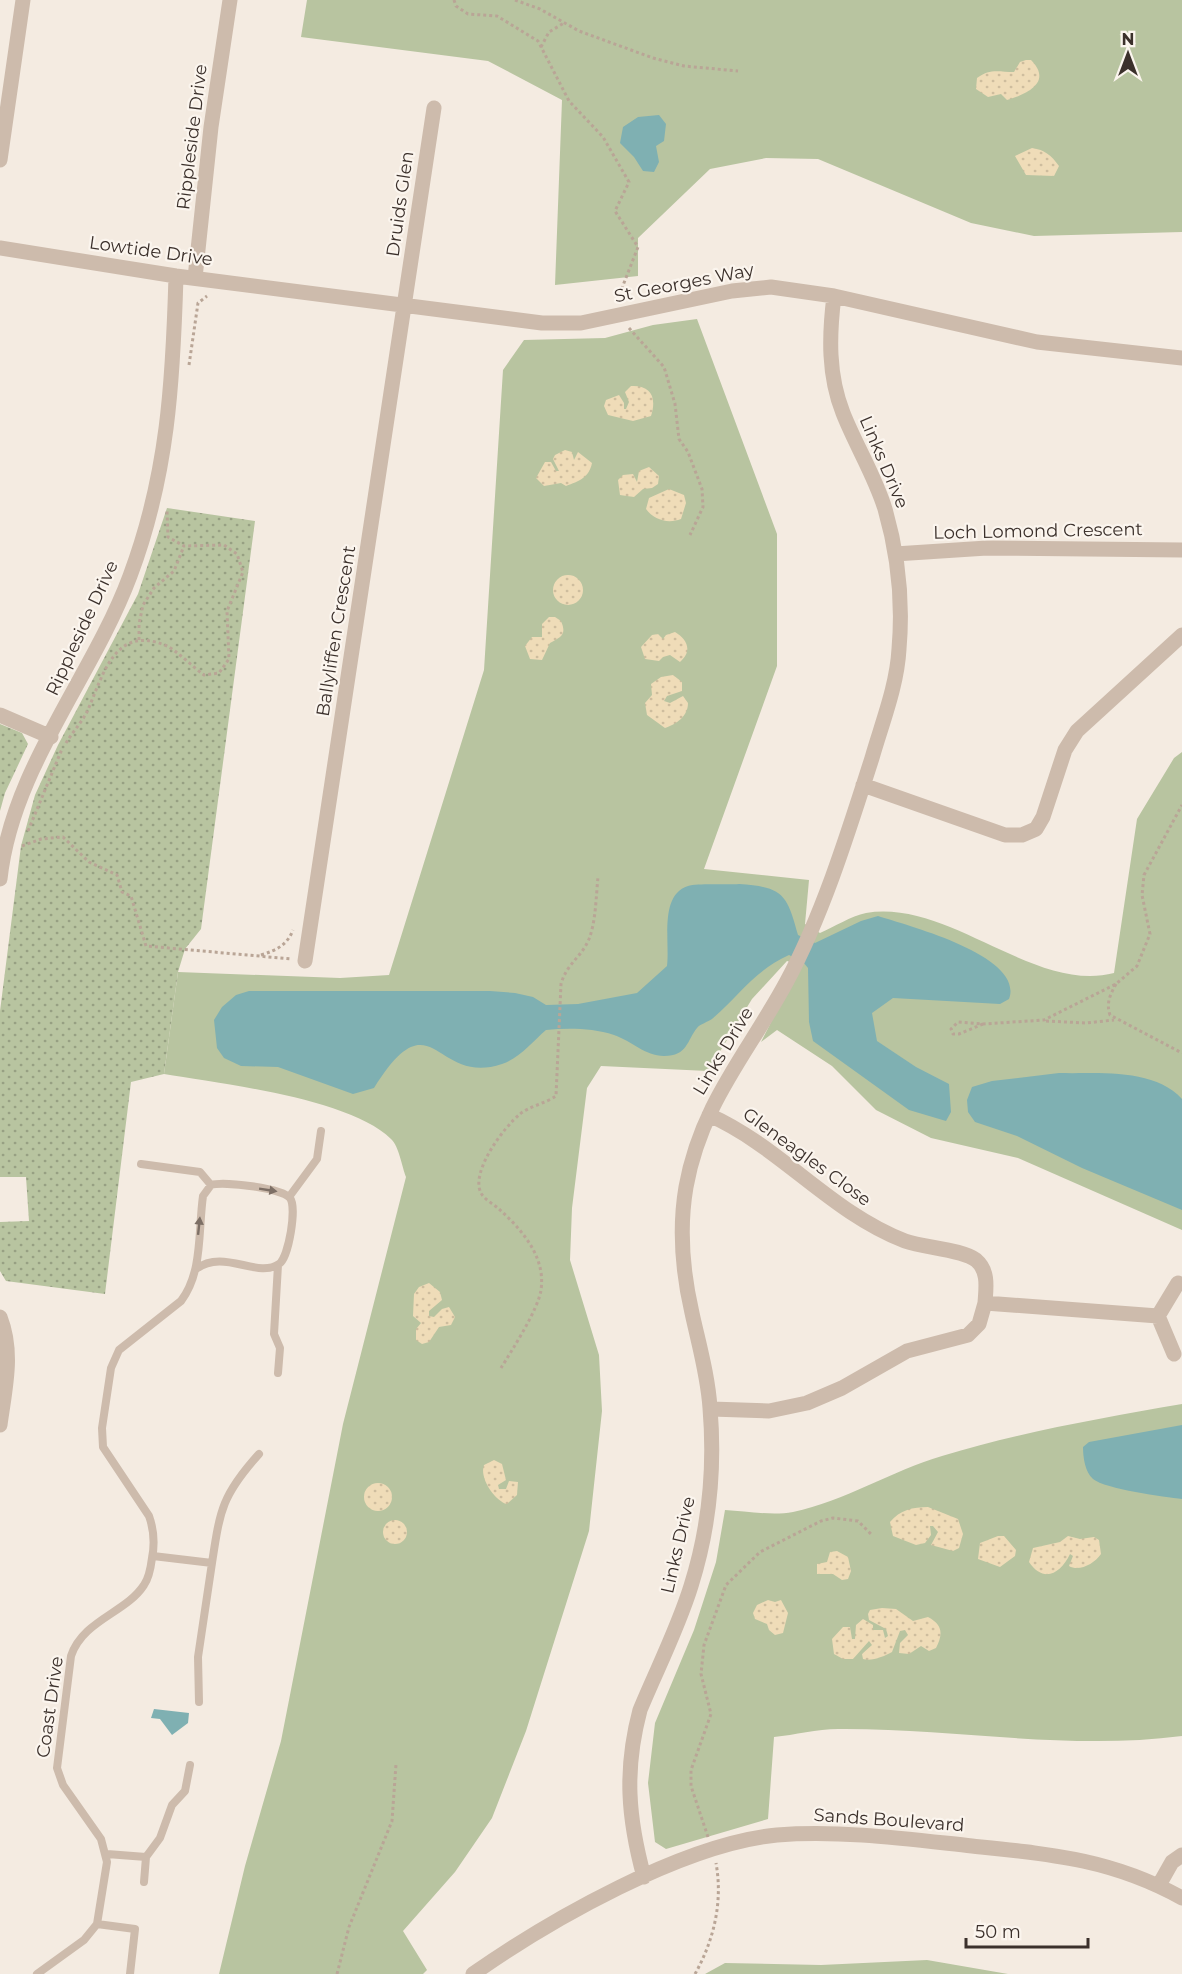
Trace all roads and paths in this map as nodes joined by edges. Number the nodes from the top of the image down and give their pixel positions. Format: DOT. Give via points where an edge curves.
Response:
graph roads {
  1 [pos="23,0"];
  2 [pos="230,0"];
  3 [pos="454,0"];
  4 [pos="515,0"];
  5 [pos="564,23"];
  6 [pos="541,47"];
  7 [pos="738,71"];
  8 [pos="434,108"];
  9 [pos="0,160"];
  10 [pos="0,248"];
  11 [pos="176,276"];
  12 [pos="195,278"];
  13 [pos="296,291"];
  14 [pos="834,296"];
  15 [pos="217,297"];
  16 [pos="621,298"];
  17 [pos="405,307"];
  18 [pos="628,326"];
  19 [pos="1182,358"];
  20 [pos="188,372"];
  21 [pos="167,508"];
  22 [pos="690,535"];
  23 [pos="184,546"];
  24 [pos="1182,550"];
  25 [pos="895,554"];
  26 [pos="1182,635"];
  27 [pos="139,640"];
  28 [pos="0,715"];
  29 [pos="51,736"];
  30 [pos="863,785"];
  31 [pos="1182,805"];
  32 [pos="21,846"];
  33 [pos="4,853"];
  34 [pos="0,873"];
  35 [pos="598,877"];
  36 [pos="305,961"];
  37 [pos="1116,984"];
  38 [pos="1044,1020"];
  39 [pos="1114,1020"];
  40 [pos="983,1024"];
  41 [pos="1182,1053"];
  42 [pos="709,1115"];
  43 [pos="321,1131"];
  44 [pos="141,1164"];
  45 [pos="211,1185"];
  46 [pos="289,1197"];
  47 [pos="278,1265"];
  48 [pos="196,1269"];
  49 [pos="1178,1283"];
  50 [pos="985,1303"];
  51 [pos="1158,1316"];
  52 [pos="0,1317"];
  53 [pos="1174,1354"];
  54 [pos="501,1368"];
  55 [pos="278,1373"];
  56 [pos="711,1409"];
  57 [pos="0,1425"];
  58 [pos="259,1454"];
  59 [pos="871,1534"];
  60 [pos="153,1556"];
  61 [pos="212,1563"];
  62 [pos="199,1702"];
  63 [pos="396,1764"];
  64 [pos="190,1765"];
  65 [pos="707,1834"];
  66 [pos="107,1854"];
  67 [pos="1182,1855"];
  68 [pos="715,1856"];
  69 [pos="146,1857"];
  70 [pos="644,1877"];
  71 [pos="144,1882"];
  72 [pos="1159,1885"];
  73 [pos="1182,1898"];
  74 [pos="97,1924"];
  75 [pos="37,1974"];
  76 [pos="130,1974"];
  77 [pos="337,1974"];
  78 [pos="473,1974"];
  79 [pos="695,1974"];
  1 -- 9 [label="street"];
  2 -- 12 [label="street, Rippleside Drive"];
  3 -- 6 [label="path" via="468,14 497,16 537,40"];
  4 -- 5 [label="path"];
  5 -- 6 [label="path" via="549,32"];
  5 -- 7 [label="path" via="653,58 684,66"];
  6 -- 16 [label="path" via="569,101 603,136 629,182 615,211 638,247"];
  8 -- 17 [label="street, Druids Glen"];
  10 -- 11 [label="street, Lowtide Drive"];
  11 -- 12 [label="street, Lowtide Drive"];
  11 -- 29 [label="street, Rippleside Drive" via="172,384 149,519 130,576 101,642"];
  12 -- 13 [label="street, Lowtide Drive"];
  13 -- 17 [label="street, St Georges Way"];
  14 -- 17 [label="street, St Georges Way" via="752,288 563,324"];
  14 -- 19 [label="street, St Georges Way" via="1037,342"];
  14 -- 25 [label="street, Links Drive" via="830,349 836,388 884,505"];
  15 -- 20 [label="path" via="206,296 198,303"];
  17 -- 36 [label="street, Ballyliffen Crescent"];
  18 -- 22 [label="path" via="664,367 675,404 679,439 702,489 703,507"];
  21 -- 23 [label="path" via="168,537"];
  23 -- 27 [label="path" via="174,571 154,588 143,605"];
  23 -- 27 [label="path" via="224,545 237,554 243,572 227,611 229,659 219,674 204,675 168,646"];
  24 -- 25 [label="street, Loch Lomond Crescent" via="987,548"];
  25 -- 30 [label="street, Links Drive" via="899,650 893,685"];
  26 -- 30 [label="street" via="1077,731 1060,761 1041,823 1029,833 1005,835"];
  27 -- 32 [label="path" via="120,647 100,678 86,714 60,754"];
  28 -- 29 [label="street"];
  29 -- 33 [label="street, Rippleside Drive" via="14,813"];
  30 -- 42 [label="street, Links Drive" via="789,978 728,1075"];
  31 -- 37 [label="path" via="1144,875 1142,895 1150,934 1144,952 1137,966"];
  32 -- 33 [label="path"];
  32 -- 36 [label="path" via="63,837 89,862 117,875 122,892 131,896 146,946"];
  33 -- 34 [label="street, Rippleside Drive"];
  35 -- 54 [label="path" via="589,939 565,969 561,984 556,1096 520,1113 492,1147 479,1181 481,1194 520,1228 533,1248 540,1274 541,1291"];
  37 -- 38 [label="path"];
  37 -- 39 [label="path" via="1107,1007"];
  38 -- 39 [label="path"];
  38 -- 40 [label="path"];
  39 -- 41 [label="path"];
  40 -- 40 [label="path" via="959,1034 953,1034 951,1029 958,1022"];
  42 -- 50 [label="street, Gleneagles Close" via="750,1136 867,1223 907,1242 975,1260 985,1273"];
  42 -- 56 [label="street, Links Drive" via="686,1186 683,1228 685,1270"];
  43 -- 46 [label="lane" via="317,1159"];
  44 -- 45 [label="lane" via="200,1172"];
  45 -- 46 [label="lane, one-way" via="225,1183 281,1191"];
  48 -- 45 [label="lane, Coast Drive, one-way" via="203,1196"];
  46 -- 47 [label="lane" via="293,1207 288,1251"];
  47 -- 48 [label="lane" via="260,1267 213,1260"];
  47 -- 55 [label="lane" via="274,1334 280,1348"];
  48 -- 60 [label="lane, Coast Drive" via="181,1301 118,1350 111,1368 102,1428 103,1447 149,1516"];
  49 -- 51 [label="street"];
  50 -- 51 [label="street"];
  50 -- 56 [label="street, Gleneagles Close" via="980,1324 968,1335 907,1351 807,1403 769,1411"];
  51 -- 53 [label="street"];
  52 -- 57 [label="street" via="9,1353"];
  56 -- 70 [label="street, Links Drive" via="710,1488 699,1554 681,1614 640,1710 631,1755 631,1822"];
  58 -- 61 [label="lane" via="235,1480 220,1512"];
  59 -- 65 [label="path" via="858,1521 821,1521 760,1552 726,1585 704,1645 700,1674 711,1714 691,1770 691,1786"];
  60 -- 61 [label="lane"];
  60 -- 66 [label="lane, Coast Drive" via="144,1585 87,1632 71,1656 57,1768 63,1785 101,1839"];
  61 -- 62 [label="lane" via="198,1657"];
  63 -- 77 [label="path" via="392,1821 349,1927"];
  64 -- 69 [label="lane" via="185,1791 172,1805 160,1838"];
  66 -- 69 [label="lane"];
  66 -- 74 [label="lane"];
  67 -- 72 [label="street" via="1172,1862"];
  68 -- 79 [label="path" via="720,1883 715,1925"];
  69 -- 71 [label="lane"];
  70 -- 72 [label="street, Sands Boulevard" via="725,1845 817,1833 1043,1853 1109,1866"];
  70 -- 78 [label="street, Sands Boulevard" via="573,1912"];
  72 -- 73 [label="street, Sands Boulevard"];
  74 -- 75 [label="lane" via="84,1940"];
  74 -- 76 [label="lane" via="135,1929"];
}
